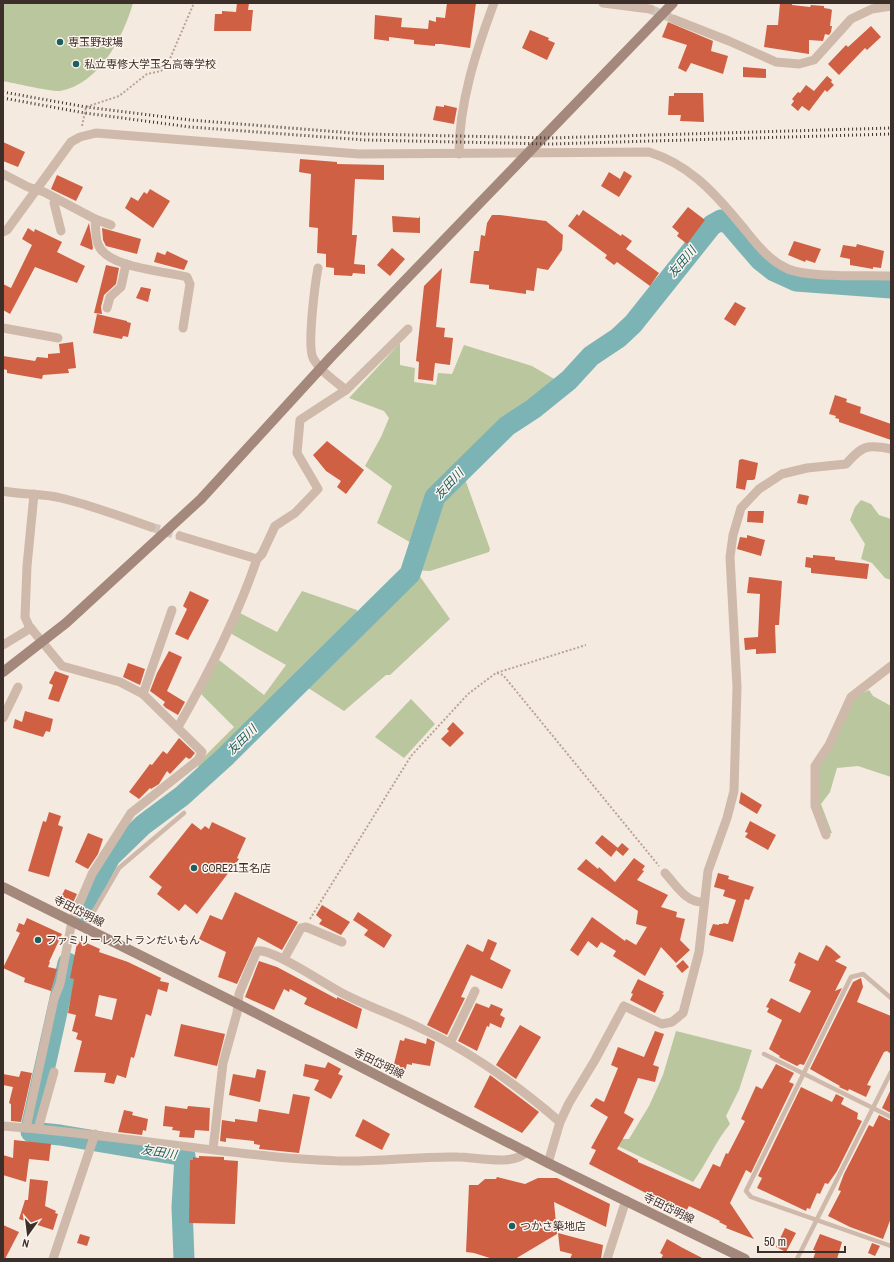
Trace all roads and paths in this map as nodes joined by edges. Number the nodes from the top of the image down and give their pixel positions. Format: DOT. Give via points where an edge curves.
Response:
graph roads {
  1 [pos="194,3"];
  2 [pos="494,3"];
  3 [pos="603,3"];
  4 [pos="674,3"];
  5 [pos="891,6"];
  6 [pos="650,9"];
  7 [pos="673,19"];
  8 [pos="80,137"];
  9 [pos="459,154"];
  10 [pos="3,174"];
  11 [pos="37,189"];
  12 [pos="57,199"];
  13 [pos="95,219"];
  14 [pos="111,225"];
  15 [pos="61,231"];
  16 [pos="3,232"];
  17 [pos="126,264"];
  18 [pos="318,268"];
  19 [pos="891,276"];
  20 [pos="107,308"];
  21 [pos="3,328"];
  22 [pos="183,328"];
  23 [pos="408,329"];
  24 [pos="58,338"];
  25 [pos="321,368"];
  26 [pos="346,390"];
  27 [pos="891,449"];
  28 [pos="3,491"];
  29 [pos="34,494"];
  30 [pos="151,527"];
  31 [pos="180,536"];
  32 [pos="257,559"];
  33 [pos="172,610"];
  34 [pos="31,628"];
  35 [pos="42,641"];
  36 [pos="3,645"];
  37 [pos="586,645"];
  38 [pos="891,666"];
  39 [pos="3,672"];
  40 [pos="496,673"];
  41 [pos="18,687"];
  42 [pos="143,694"];
  43 [pos="3,718"];
  44 [pos="178,727"];
  45 [pos="184,812"];
  46 [pos="826,834"];
  47 [pos="665,873"];
  48 [pos="3,887"];
  49 [pos="704,902"];
  50 [pos="72,921"];
  51 [pos="306,927"];
  52 [pos="87,928"];
  53 [pos="342,942"];
  54 [pos="284,958"];
  55 [pos="475,991"];
  56 [pos="891,998"];
  57 [pos="238,1004"];
  58 [pos="450,1043"];
  59 [pos="764,1054"];
  60 [pos="54,1072"];
  61 [pos="891,1072"];
  62 [pos="805,1074"];
  63 [pos="873,1109"];
  64 [pos="891,1117"];
  65 [pos="560,1122"];
  66 [pos="3,1126"];
  67 [pos="26,1128"];
  68 [pos="38,1129"];
  69 [pos="94,1139"];
  70 [pos="213,1149"];
  71 [pos="527,1151"];
  72 [pos="548,1163"];
  73 [pos="626,1200"];
  74 [pos="817,1221"];
  75 [pos="890,1244"];
  76 [pos="53,1259"];
  77 [pos="607,1259"];
  78 [pos="745,1259"];
  79 [pos="797,1259"];
  1 -- 8 [label="path" via="169,60 161,72 147,74 119,96 86,107"];
  2 -- 9 [label="street" via="477,48 460,124"];
  3 -- 6 [label="street"];
  4 -- 25 [label="street"];
  5 -- 7 [label="street" via="872,9 851,19 814,60 800,64 776,62"];
  8 -- 9 [label="street" via="96,133 359,154"];
  8 -- 11 [label="street" via="71,142"];
  9 -- 19 [label="street" via="649,152 686,168 736,219 760,250 788,268 816,273"];
  10 -- 11 [label="street"];
  11 -- 12 [label="street"];
  11 -- 16 [label="street"];
  12 -- 13 [label="street"];
  12 -- 15 [label="street" via="54,203"];
  13 -- 14 [label="street"];
  13 -- 17 [label="street" via="98,244 102,252"];
  17 -- 20 [label="street" via="121,287 110,297"];
  17 -- 22 [label="street" via="186,277 190,284"];
  18 -- 25 [label="street" via="312,308 312,356"];
  21 -- 24 [label="street"];
  23 -- 26 [label="street"];
  25 -- 26 [label="street"];
  25 -- 35 [label="street" via="201,499 66,623"];
  26 -- 32 [label="street" via="300,420 297,453 318,489 295,513 275,526"];
  27 -- 49 [label="street" via="874,446 858,450 846,464 807,468 782,474 759,489 741,508 730,557 737,687 734,791 728,818 708,871"];
  28 -- 29 [label="street" via="23,495"];
  29 -- 30 [label="street" via="60,498"];
  29 -- 34 [label="street" via="25,617"];
  31 -- 32 [label="street"];
  32 -- 44 [label="street" via="243,599"];
  33 -- 42 [label="street"];
  34 -- 35 [label="street"];
  34 -- 36 [label="street"];
  35 -- 39 [label="street"];
  35 -- 42 [label="street" via="62,666 120,682"];
  37 -- 40 [label="path"];
  38 -- 46 [label="street" via="851,697 829,745 815,766 815,806"];
  40 -- 47 [label="path" via="503,675"];
  40 -- 51 [label="path" via="468,694 411,756"];
  41 -- 43 [label="street"];
  42 -- 44 [label="street"];
  44 -- 50 [label="street" via="202,752 198,760 131,813 92,874"];
  45 -- 52 [label="lane" via="119,868 90,918"];
  47 -- 49 [label="street" via="691,900"];
  48 -- 50 [label="street, 寺田岱明線"];
  49 -- 65 [label="street" via="699,952 683,1013 672,1022 662,1024 624,1006"];
  50 -- 52 [label="street, 寺田岱明線"];
  50 -- 67 [label="street"];
  51 -- 53 [label="street"];
  51 -- 54 [label="street" via="301,928"];
  52 -- 57 [label="street, 寺田岱明線"];
  54 -- 57 [label="street" via="262,950 257,951 239,994"];
  54 -- 58 [label="street" via="351,998"];
  55 -- 58 [label="street"];
  56 -- 62 [label="lane" via="863,974 851,977"];
  57 -- 70 [label="street" via="224,1063"];
  57 -- 71 [label="street, 寺田岱明線"];
  58 -- 65 [label="street" via="524,1091"];
  59 -- 62 [label="lane"];
  60 -- 68 [label="street"];
  61 -- 63 [label="lane"];
  62 -- 63 [label="lane"];
  62 -- 74 [label="lane" via="746,1191 751,1197"];
  63 -- 64 [label="lane"];
  63 -- 74 [label="lane"];
  65 -- 72 [label="street"];
  66 -- 67 [label="street"];
  67 -- 68 [label="street"];
  68 -- 69 [label="street"];
  69 -- 70 [label="street"];
  69 -- 76 [label="street"];
  70 -- 71 [label="street" via="341,1161 458,1156 507,1160 524,1156"];
  71 -- 72 [label="street, 寺田岱明線"];
  72 -- 73 [label="street, 寺田岱明線"];
  73 -- 77 [label="street"];
  73 -- 78 [label="street, 寺田岱明線"];
  74 -- 75 [label="lane"];
  74 -- 79 [label="lane"];
}
